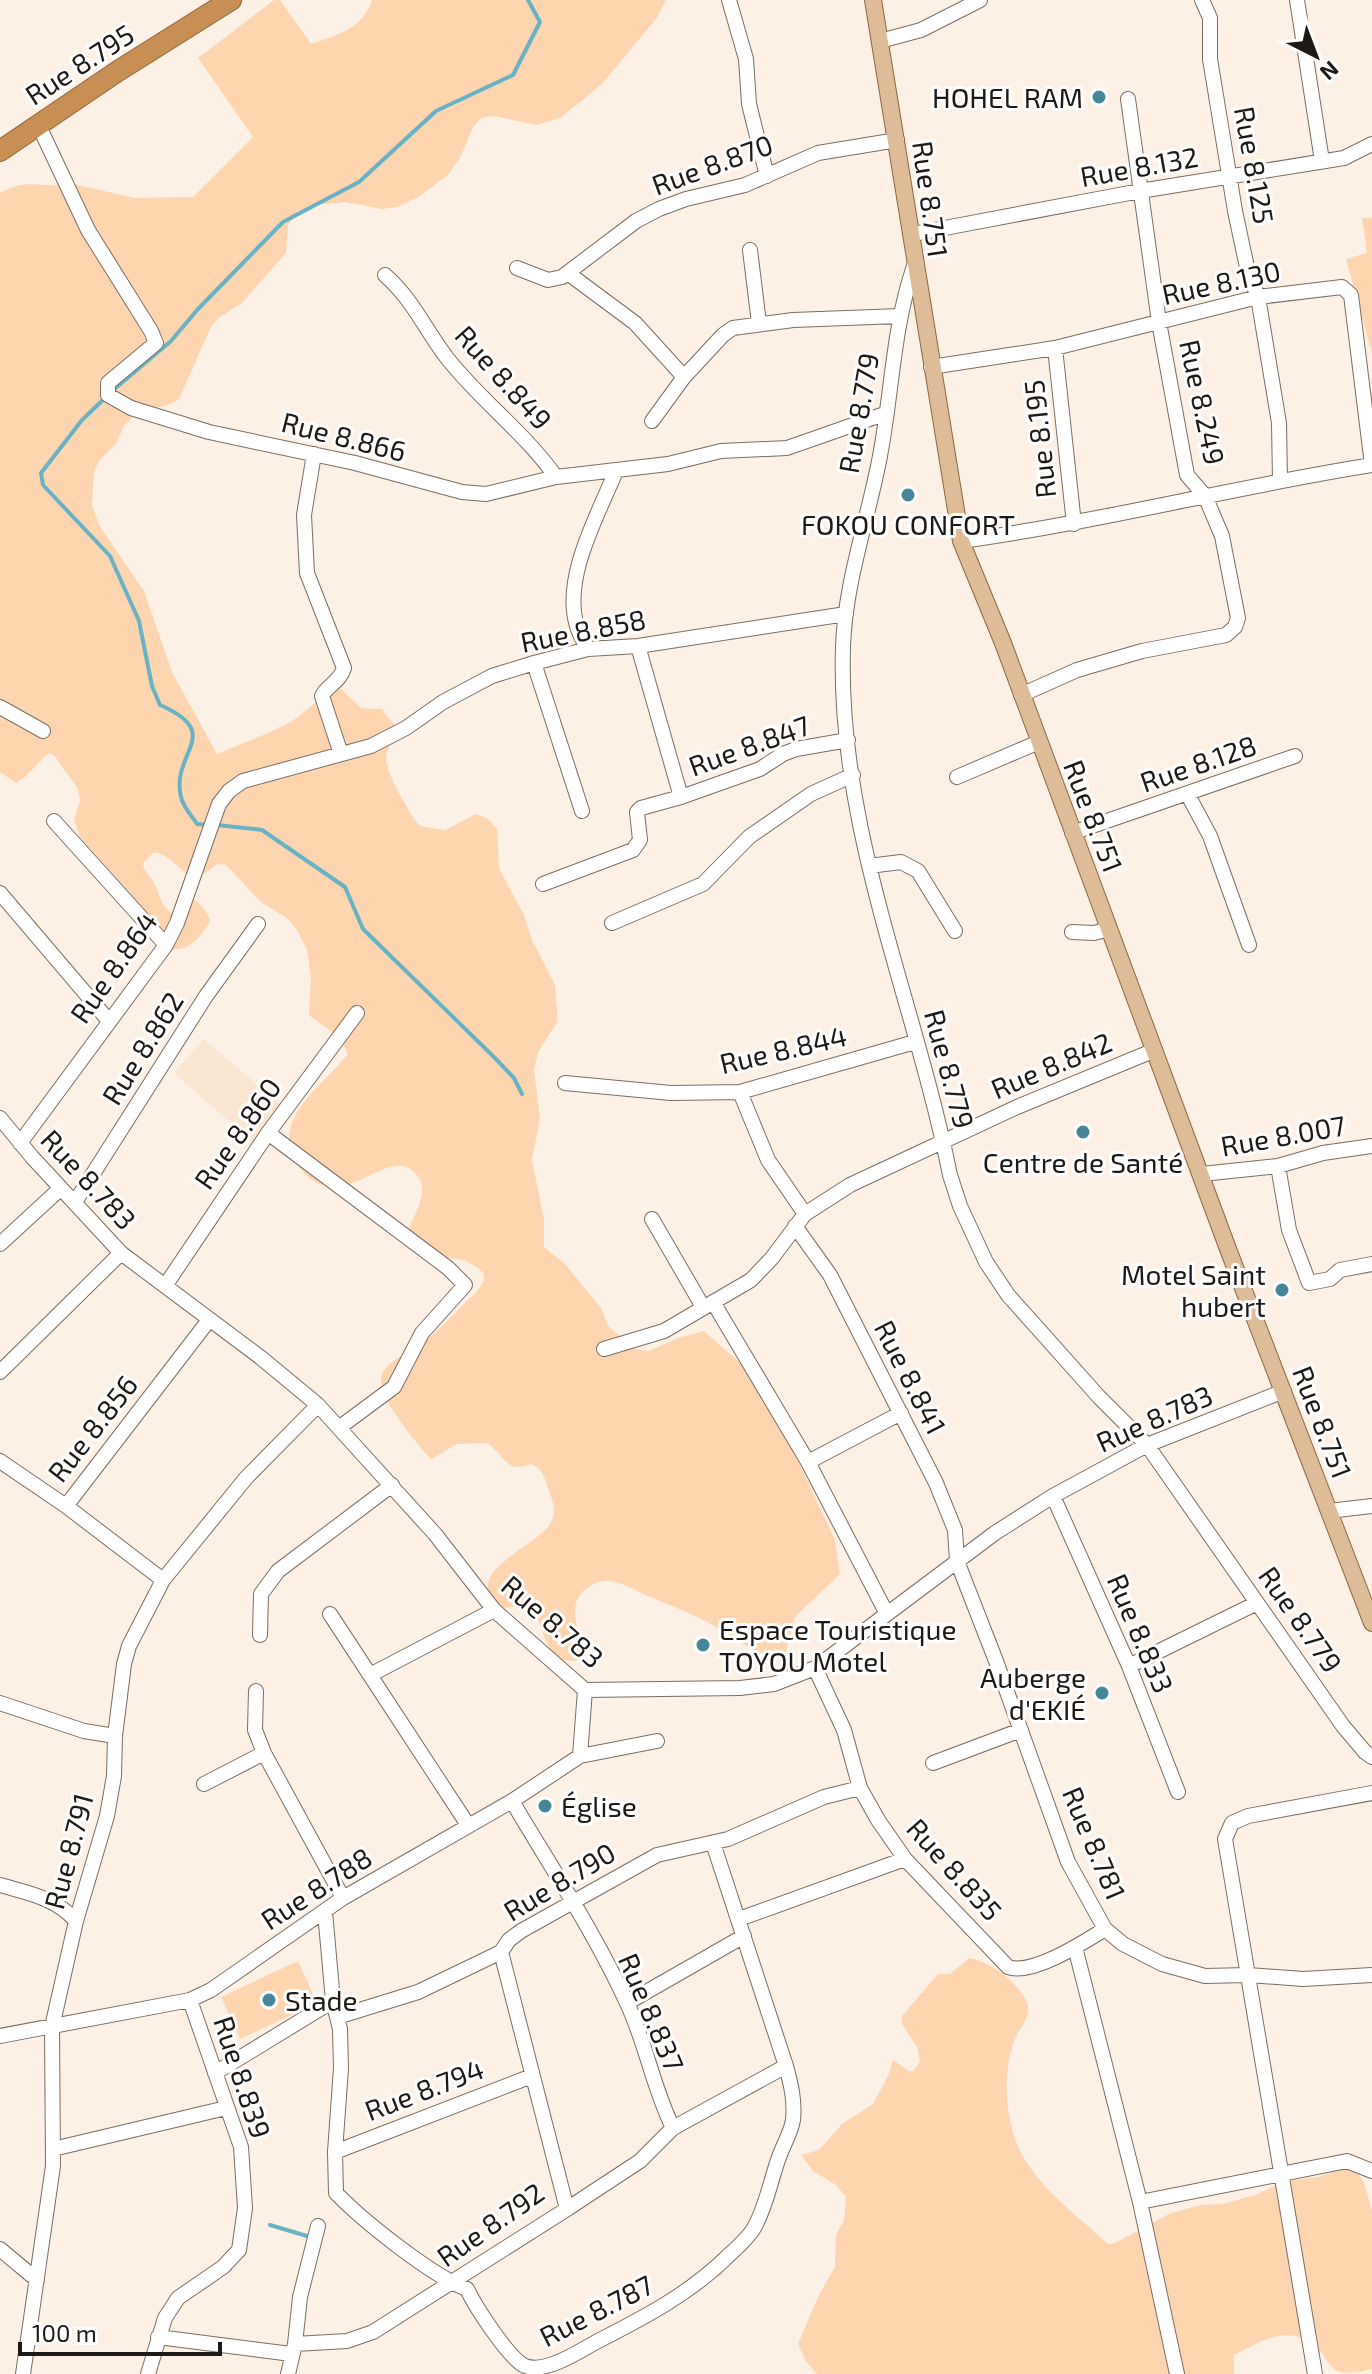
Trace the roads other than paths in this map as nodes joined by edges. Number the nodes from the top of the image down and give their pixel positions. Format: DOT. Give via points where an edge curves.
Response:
graph roads {
  1 [pos="231,0"];
  2 [pos="729,0"];
  3 [pos="873,0"];
  4 [pos="980,0"];
  5 [pos="1202,0"];
  6 [pos="1297,0"];
  7 [pos="880,41"];
  8 [pos="1128,99"];
  9 [pos="38,124"];
  10 [pos="897,140"];
  11 [pos="1372,144"];
  12 [pos="0,151"];
  13 [pos="1322,161"];
  14 [pos="767,176"];
  15 [pos="1231,177"];
  16 [pos="1140,191"];
  17 [pos="913,234"];
  18 [pos="750,250"];
  19 [pos="914,266"];
  20 [pos="517,268"];
  21 [pos="569,274"];
  22 [pos="385,275"];
  23 [pos="1258,297"];
  24 [pos="900,316"];
  25 [pos="1159,322"];
  26 [pos="759,323"];
  27 [pos="1055,348"];
  28 [pos="931,367"];
  29 [pos="684,377"];
  30 [pos="887,413"];
  31 [pos="652,421"];
  32 [pos="314,454"];
  33 [pos="1372,465"];
  34 [pos="616,471"];
  35 [pos="556,477"];
  36 [pos="1280,480"];
  37 [pos="1205,496"];
  38 [pos="1074,524"];
  39 [pos="961,541"];
  40 [pos="846,614"];
  41 [pos="638,646"];
  42 [pos="588,649"];
  43 [pos="534,663"];
  44 [pos="1021,695"];
  45 [pos="0,707"];
  46 [pos="43,731"];
  47 [pos="848,740"];
  48 [pos="1039,742"];
  49 [pos="341,754"];
  50 [pos="1295,756"];
  51 [pos="853,775"];
  52 [pos="256,776"];
  53 [pos="957,777"];
  54 [pos="1188,795"];
  55 [pos="681,797"];
  56 [pos="582,811"];
  57 [pos="54,821"];
  58 [pos="1072,833"];
  59 [pos="869,866"];
  60 [pos="543,884"];
  61 [pos="0,893"];
  62 [pos="612,923"];
  63 [pos="258,924"];
  64 [pos="1109,929"];
  65 [pos="955,931"];
  66 [pos="1072,932"];
  67 [pos="166,945"];
  68 [pos="1249,945"];
  69 [pos="357,1013"];
  70 [pos="109,1021"];
  71 [pos="915,1042"];
  72 [pos="1155,1050"];
  73 [pos="565,1083"];
  74 [pos="740,1092"];
  75 [pos="0,1118"];
  76 [pos="268,1133"];
  77 [pos="943,1141"];
  78 [pos="20,1143"];
  79 [pos="1372,1146"];
  80 [pos="1278,1166"];
  81 [pos="1202,1174"];
  82 [pos="61,1188"];
  83 [pos="75,1202"];
  84 [pos="805,1214"];
  85 [pos="652,1219"];
  86 [pos="795,1226"];
  87 [pos="0,1244"];
  88 [pos="121,1253"];
  89 [pos="1372,1264"];
  90 [pos="165,1286"];
  91 [pos="708,1304"];
  92 [pos="209,1320"];
  93 [pos="604,1349"];
  94 [pos="0,1372"];
  95 [pos="1284,1391"];
  96 [pos="318,1405"];
  97 [pos="901,1413"];
  98 [pos="340,1427"];
  99 [pos="1147,1445"];
  100 [pos="0,1461"];
  101 [pos="808,1462"];
  102 [pos="392,1485"];
  103 [pos="1053,1496"];
  104 [pos="66,1506"];
  105 [pos="1372,1506"];
  106 [pos="1329,1511"];
  107 [pos="957,1561"];
  108 [pos="163,1580"];
  109 [pos="1257,1603"];
  110 [pos="494,1610"];
  111 [pos="330,1614"];
  112 [pos="887,1614"];
  113 [pos="1372,1623"];
  114 [pos="260,1635"];
  115 [pos="1129,1666"];
  116 [pos="815,1668"];
  117 [pos="370,1675"];
  118 [pos="585,1690"];
  119 [pos="256,1691"];
  120 [pos="0,1703"];
  121 [pos="1021,1730"];
  122 [pos="115,1736"];
  123 [pos="657,1741"];
  124 [pos="264,1753"];
  125 [pos="580,1756"];
  126 [pos="1372,1757"];
  127 [pos="933,1763"];
  128 [pos="204,1784"];
  129 [pos="860,1788"];
  130 [pos="1178,1792"];
  131 [pos="1372,1793"];
  132 [pos="512,1801"];
  133 [pos="468,1825"];
  134 [pos="713,1843"];
  135 [pos="905,1859"];
  136 [pos="0,1885"];
  137 [pos="343,1898"];
  138 [pos="572,1902"];
  139 [pos="325,1912"];
  140 [pos="739,1919"];
  141 [pos="76,1921"];
  142 [pos="1105,1929"];
  143 [pos="744,1936"];
  144 [pos="1075,1947"];
  145 [pos="501,1952"];
  146 [pos="1248,1975"];
  147 [pos="1372,1975"];
  148 [pos="190,2000"];
  149 [pos="333,2001"];
  150 [pos="627,2003"];
  151 [pos="337,2017"];
  152 [pos="52,2027"];
  153 [pos="0,2036"];
  154 [pos="786,2066"];
  155 [pos="215,2073"];
  156 [pos="532,2076"];
  157 [pos="226,2108"];
  158 [pos="673,2128"];
  159 [pos="53,2149"];
  160 [pos="335,2152"];
  161 [pos="1372,2171"];
  162 [pos="1280,2173"];
  163 [pos="1140,2202"];
  164 [pos="567,2209"];
  165 [pos="318,2226"];
  166 [pos="0,2249"];
  167 [pos="37,2280"];
  168 [pos="451,2283"];
  169 [pos="158,2337"];
  170 [pos="293,2349"];
  171 [pos="23,2374"];
  172 [pos="148,2374"];
  173 [pos="288,2374"];
  174 [pos="1177,2374"];
  175 [pos="1315,2374"];
  1 -- 9 [label="highway, Rue 8.795"];
  2 -- 14 [label="street" via="746,59 749,104"];
  3 -- 7 [label="main road, Rue 8.751"];
  4 -- 7 [label="street" via="921,30"];
  5 -- 15 [label="street, Rue 8.125" via="1210,18 1210,59"];
  6 -- 13 [label="street"];
  7 -- 10 [label="main road, Rue 8.751"];
  8 -- 16 [label="street, Rue 8.249"];
  9 -- 12 [label="highway, Rue 8.795"];
  9 -- 32 [label="street, Rue 8.866" via="88,230 156,343 108,383 108,395 165,420"];
  10 -- 14 [label="street, Rue 8.870" via="818,153"];
  10 -- 17 [label="main road, Rue 8.751"];
  11 -- 13 [label="street, Rue 8.132" via="1344,158"];
  13 -- 15 [label="street, Rue 8.132"];
  14 -- 21 [label="street, Rue 8.870" via="648,214"];
  15 -- 16 [label="street, Rue 8.132"];
  15 -- 23 [label="street, Rue 8.125" via="1248,272"];
  16 -- 17 [label="street, Rue 8.132"];
  16 -- 25 [label="street, Rue 8.249"];
  17 -- 19 [label="main road, Rue 8.751"];
  18 -- 26 [label="street"];
  19 -- 24 [label="street, Rue 8.779"];
  19 -- 28 [label="main road, Rue 8.751"];
  20 -- 21 [label="street" via="548,280"];
  21 -- 29 [label="street" via="635,323"];
  22 -- 35 [label="street, Rue 8.849" via="410,300 449,360"];
  23 -- 25 [label="street, Rue 8.130"];
  23 -- 33 [label="street, Rue 8.130" via="1348,289"];
  23 -- 36 [label="street, Rue 8.125" via="1279,423"];
  24 -- 26 [label="street"];
  24 -- 30 [label="street, Rue 8.779"];
  25 -- 27 [label="street, Rue 8.130"];
  25 -- 37 [label="street, Rue 8.249" via="1187,475"];
  26 -- 29 [label="street" via="723,335"];
  27 -- 28 [label="street, Rue 8.130"];
  27 -- 38 [label="street, Rue 8.195"];
  28 -- 39 [label="main road, Rue 8.751"];
  29 -- 31 [label="street"];
  30 -- 34 [label="street, Rue 8.866" via="787,448 721,451"];
  30 -- 40 [label="street, Rue 8.779"];
  32 -- 35 [label="street, Rue 8.866" via="462,492 486,494"];
  32 -- 49 [label="street" via="304,515 307,573 344,668 322,696"];
  33 -- 36 [label="street, Rue 8.130"];
  34 -- 35 [label="street, Rue 8.866"];
  34 -- 42 [label="street" via="576,579 577,626"];
  36 -- 37 [label="street, Rue 8.130"];
  37 -- 38 [label="street, Rue 8.130"];
  37 -- 44 [label="street, Rue 8.249" via="1222,536 1238,618 1235,627 1226,635 1077,670"];
  38 -- 39 [label="street, Rue 8.130"];
  39 -- 44 [label="main road, Rue 8.751"];
  40 -- 41 [label="street, Rue 8.858"];
  40 -- 47 [label="street, Rue 8.779"];
  41 -- 42 [label="street, Rue 8.858"];
  41 -- 55 [label="street, Rue 8.847"];
  42 -- 43 [label="street, Rue 8.858"];
  43 -- 49 [label="street, Rue 8.858" via="492,676 406,728"];
  43 -- 56 [label="street"];
  44 -- 48 [label="main road, Rue 8.751"];
  45 -- 46 [label="street"];
  47 -- 51 [label="street, Rue 8.779"];
  47 -- 55 [label="street, Rue 8.847" via="783,754 760,769"];
  48 -- 53 [label="street"];
  48 -- 58 [label="main road, Rue 8.751"];
  49 -- 52 [label="street, Rue 8.858"];
  50 -- 54 [label="street, Rue 8.128"];
  51 -- 59 [label="street, Rue 8.779"];
  51 -- 62 [label="street" via="811,794 749,837 703,884"];
  52 -- 67 [label="street, Rue 8.864" via="236,786 219,804"];
  54 -- 58 [label="street, Rue 8.128"];
  54 -- 68 [label="street" via="1210,836"];
  55 -- 60 [label="street" via="637,812 640,840 633,850"];
  57 -- 67 [label="street"];
  58 -- 64 [label="main road, Rue 8.751"];
  59 -- 65 [label="street" via="901,862 918,871"];
  59 -- 71 [label="street, Rue 8.779"];
  61 -- 70 [label="street"];
  63 -- 83 [label="street, Rue 8.862"];
  64 -- 66 [label="street"];
  64 -- 72 [label="main road, Rue 8.751"];
  67 -- 70 [label="street, Rue 8.864"];
  69 -- 76 [label="street, Rue 8.860"];
  70 -- 78 [label="street, Rue 8.864"];
  71 -- 74 [label="street, Rue 8.844"];
  71 -- 77 [label="street, Rue 8.779"];
  72 -- 77 [label="street, Rue 8.842"];
  72 -- 81 [label="main road, Rue 8.751"];
  73 -- 74 [label="street, Rue 8.844" via="671,1093"];
  74 -- 84 [label="street" via="768,1160"];
  75 -- 78 [label="street, Rue 8.783"];
  76 -- 90 [label="street, Rue 8.860"];
  76 -- 98 [label="street" via="465,1285 422,1333 394,1387"];
  77 -- 84 [label="street, Rue 8.842" via="850,1185"];
  77 -- 99 [label="street, Rue 8.779" via="960,1206 1008,1295"];
  78 -- 82 [label="street, Rue 8.783"];
  79 -- 80 [label="street, Rue 8.007"];
  80 -- 81 [label="street, Rue 8.007"];
  80 -- 89 [label="street" via="1289,1230 1309,1283"];
  81 -- 95 [label="main road, Rue 8.751"];
  82 -- 83 [label="street, Rue 8.783"];
  82 -- 87 [label="street"];
  83 -- 88 [label="street, Rue 8.783"];
  84 -- 86 [label="street, Rue 8.842"];
  85 -- 91 [label="street"];
  86 -- 91 [label="street, Rue 8.842" via="751,1280"];
  86 -- 97 [label="street, Rue 8.841" via="830,1275"];
  88 -- 90 [label="street, Rue 8.783"];
  88 -- 94 [label="street"];
  90 -- 92 [label="street, Rue 8.783"];
  91 -- 93 [label="street, Rue 8.842" via="664,1331"];
  91 -- 101 [label="street"];
  92 -- 96 [label="street, Rue 8.783"];
  92 -- 104 [label="street, Rue 8.856"];
  95 -- 99 [label="street, Rue 8.783"];
  95 -- 106 [label="main road, Rue 8.751"];
  96 -- 98 [label="street, Rue 8.783"];
  96 -- 108 [label="street, Rue 8.791" via="246,1478"];
  97 -- 101 [label="street"];
  97 -- 107 [label="street, Rue 8.841" via="955,1530"];
  98 -- 102 [label="street, Rue 8.783"];
  99 -- 103 [label="street, Rue 8.783"];
  99 -- 109 [label="street, Rue 8.779"];
  100 -- 104 [label="street, Rue 8.856"];
  101 -- 112 [label="street"];
  102 -- 110 [label="street, Rue 8.783"];
  102 -- 114 [label="street" via="278,1571 261,1594"];
  103 -- 107 [label="street, Rue 8.783"];
  103 -- 115 [label="street, Rue 8.833"];
  104 -- 108 [label="street"];
  105 -- 106 [label="street"];
  106 -- 113 [label="main road, Rue 8.751"];
  107 -- 112 [label="street, Rue 8.783"];
  107 -- 121 [label="street, Rue 8.781"];
  108 -- 122 [label="street, Rue 8.791" via="129,1646"];
  109 -- 115 [label="street"];
  109 -- 126 [label="street, Rue 8.779" via="1343,1726"];
  110 -- 117 [label="street"];
  110 -- 118 [label="street, Rue 8.783"];
  111 -- 117 [label="street"];
  112 -- 116 [label="street, Rue 8.783"];
  115 -- 130 [label="street, Rue 8.833"];
  116 -- 118 [label="street, Rue 8.783" via="774,1684 740,1688"];
  116 -- 129 [label="street, Rue 8.835" via="844,1730"];
  117 -- 133 [label="street"];
  118 -- 125 [label="street"];
  119 -- 124 [label="street" via="255,1730"];
  120 -- 122 [label="street"];
  121 -- 127 [label="street"];
  121 -- 142 [label="street, Rue 8.781" via="1068,1862"];
  122 -- 141 [label="street, Rue 8.791" via="107,1816"];
  123 -- 125 [label="street"];
  124 -- 128 [label="street"];
  124 -- 137 [label="street"];
  125 -- 132 [label="street, Rue 8.788"];
  129 -- 134 [label="street, Rue 8.790" via="824,1797"];
  129 -- 135 [label="street, Rue 8.835"];
  131 -- 146 [label="street" via="1232,1823 1225,1839"];
  132 -- 133 [label="street, Rue 8.788"];
  132 -- 138 [label="street, Rue 8.837"];
  133 -- 137 [label="street, Rue 8.788"];
  134 -- 138 [label="street, Rue 8.790" via="657,1855"];
  134 -- 140 [label="street, Rue 8.787"];
  135 -- 140 [label="street"];
  135 -- 144 [label="street, Rue 8.835" via="1008,1967 1029,1968"];
  136 -- 141 [label="street" via="40,1896"];
  137 -- 139 [label="street, Rue 8.788"];
  138 -- 145 [label="street, Rue 8.790" via="521,1931"];
  138 -- 150 [label="street, Rue 8.837"];
  139 -- 148 [label="street, Rue 8.788"];
  139 -- 149 [label="street, Rue 8.787"];
  140 -- 143 [label="street, Rue 8.787"];
  141 -- 152 [label="street, Rue 8.791"];
  142 -- 144 [label="street"];
  142 -- 146 [label="street, Rue 8.781" via="1162,1964 1205,1976"];
  143 -- 150 [label="street"];
  143 -- 154 [label="street, Rue 8.787"];
  144 -- 163 [label="street"];
  145 -- 151 [label="street, Rue 8.790" via="418,1992"];
  145 -- 156 [label="street, Rue 8.792"];
  146 -- 147 [label="street, Rue 8.781"];
  146 -- 162 [label="street"];
  148 -- 152 [label="street, Rue 8.788"];
  148 -- 155 [label="street, Rue 8.839"];
  149 -- 151 [label="street, Rue 8.787"];
  149 -- 155 [label="street"];
  150 -- 158 [label="street, Rue 8.837"];
  151 -- 160 [label="street, Rue 8.787" via="341,2068"];
  152 -- 153 [label="street, Rue 8.788"];
  152 -- 159 [label="street, Rue 8.791"];
  154 -- 158 [label="street"];
  154 -- 168 [label="street, Rue 8.787" via="793,2122 764,2208 743,2242 705,2279 672,2301 564,2359 527,2367 513,2358 467,2289"];
  155 -- 157 [label="street, Rue 8.839"];
  156 -- 160 [label="street, Rue 8.794"];
  156 -- 164 [label="street, Rue 8.792"];
  157 -- 159 [label="street"];
  157 -- 169 [label="street, Rue 8.839" via="241,2147 245,2208 239,2250 178,2298"];
  158 -- 164 [label="street" via="640,2161"];
  159 -- 167 [label="street, Rue 8.791"];
  160 -- 168 [label="street, Rue 8.787" via="336,2193"];
  161 -- 162 [label="street" via="1347,2161"];
  162 -- 163 [label="street"];
  162 -- 175 [label="street"];
  163 -- 174 [label="street"];
  164 -- 168 [label="street, Rue 8.792"];
  165 -- 170 [label="street"];
  166 -- 167 [label="street"];
  167 -- 171 [label="street, Rue 8.791"];
  168 -- 170 [label="street, Rue 8.792" via="373,2332"];
  169 -- 170 [label="street, Rue 8.792"];
  169 -- 172 [label="street, Rue 8.839"];
  170 -- 173 [label="street"];
}
